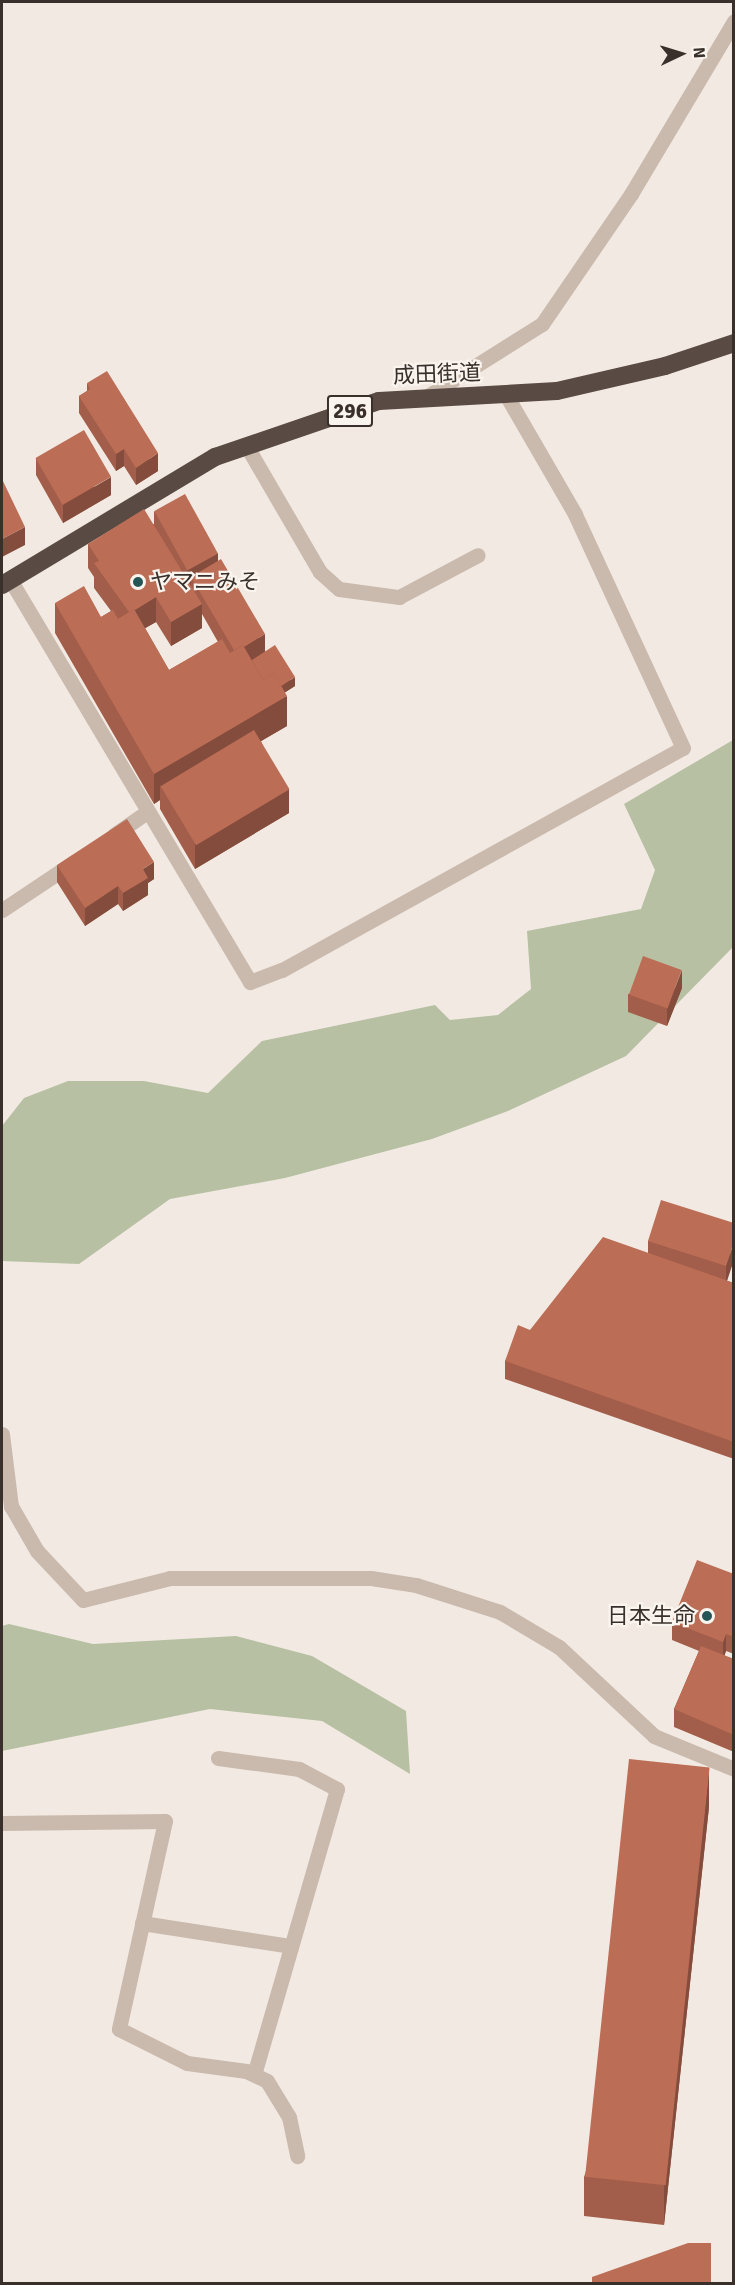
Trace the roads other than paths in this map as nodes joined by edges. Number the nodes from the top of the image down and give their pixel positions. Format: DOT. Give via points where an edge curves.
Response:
graph roads {
  1 [pos="732,30"];
  2 [pos="734,343"];
  3 [pos="506,395"];
  4 [pos="426,397"];
  5 [pos="246,445"];
  6 [pos="478,555"];
  7 [pos="6,583"];
  8 [pos="146,813"];
  9 [pos="2,910"];
  10 [pos="2,1434"];
  11 [pos="218,1758"];
  12 [pos="734,1769"];
  13 [pos="2,1823"];
  14 [pos="142,1923"];
  15 [pos="291,1946"];
  16 [pos="254,2074"];
  17 [pos="297,2156"];
  1 -- 4 [label="street" via="625,204 542,324"];
  2 -- 3 [label="highway, 成田街道 / 296" via="568,388"];
  3 -- 4 [label="highway, 成田街道 / 296"];
  3 -- 8 [label="street" via="575,514 682,748 282,970 250,982"];
  4 -- 5 [label="highway, 成田街道 / 296" via="379,401"];
  5 -- 6 [label="street" via="320,572 339,589 399,597"];
  5 -- 7 [label="highway, 成田街道 / 296" via="215,457"];
  7 -- 8 [label="street"];
  8 -- 9 [label="street"];
  10 -- 12 [label="street" via="10,1506 37,1551 83,1600 170,1578 371,1578 416,1585 500,1612 559,1647 654,1736"];
  11 -- 15 [label="street" via="299,1769 337,1789"];
  13 -- 14 [label="street" via="165,1821"];
  14 -- 15 [label="street"];
  14 -- 16 [label="street" via="119,2029 187,2063"];
  15 -- 16 [label="street"];
  16 -- 17 [label="street" via="267,2081 289,2117"];
}
